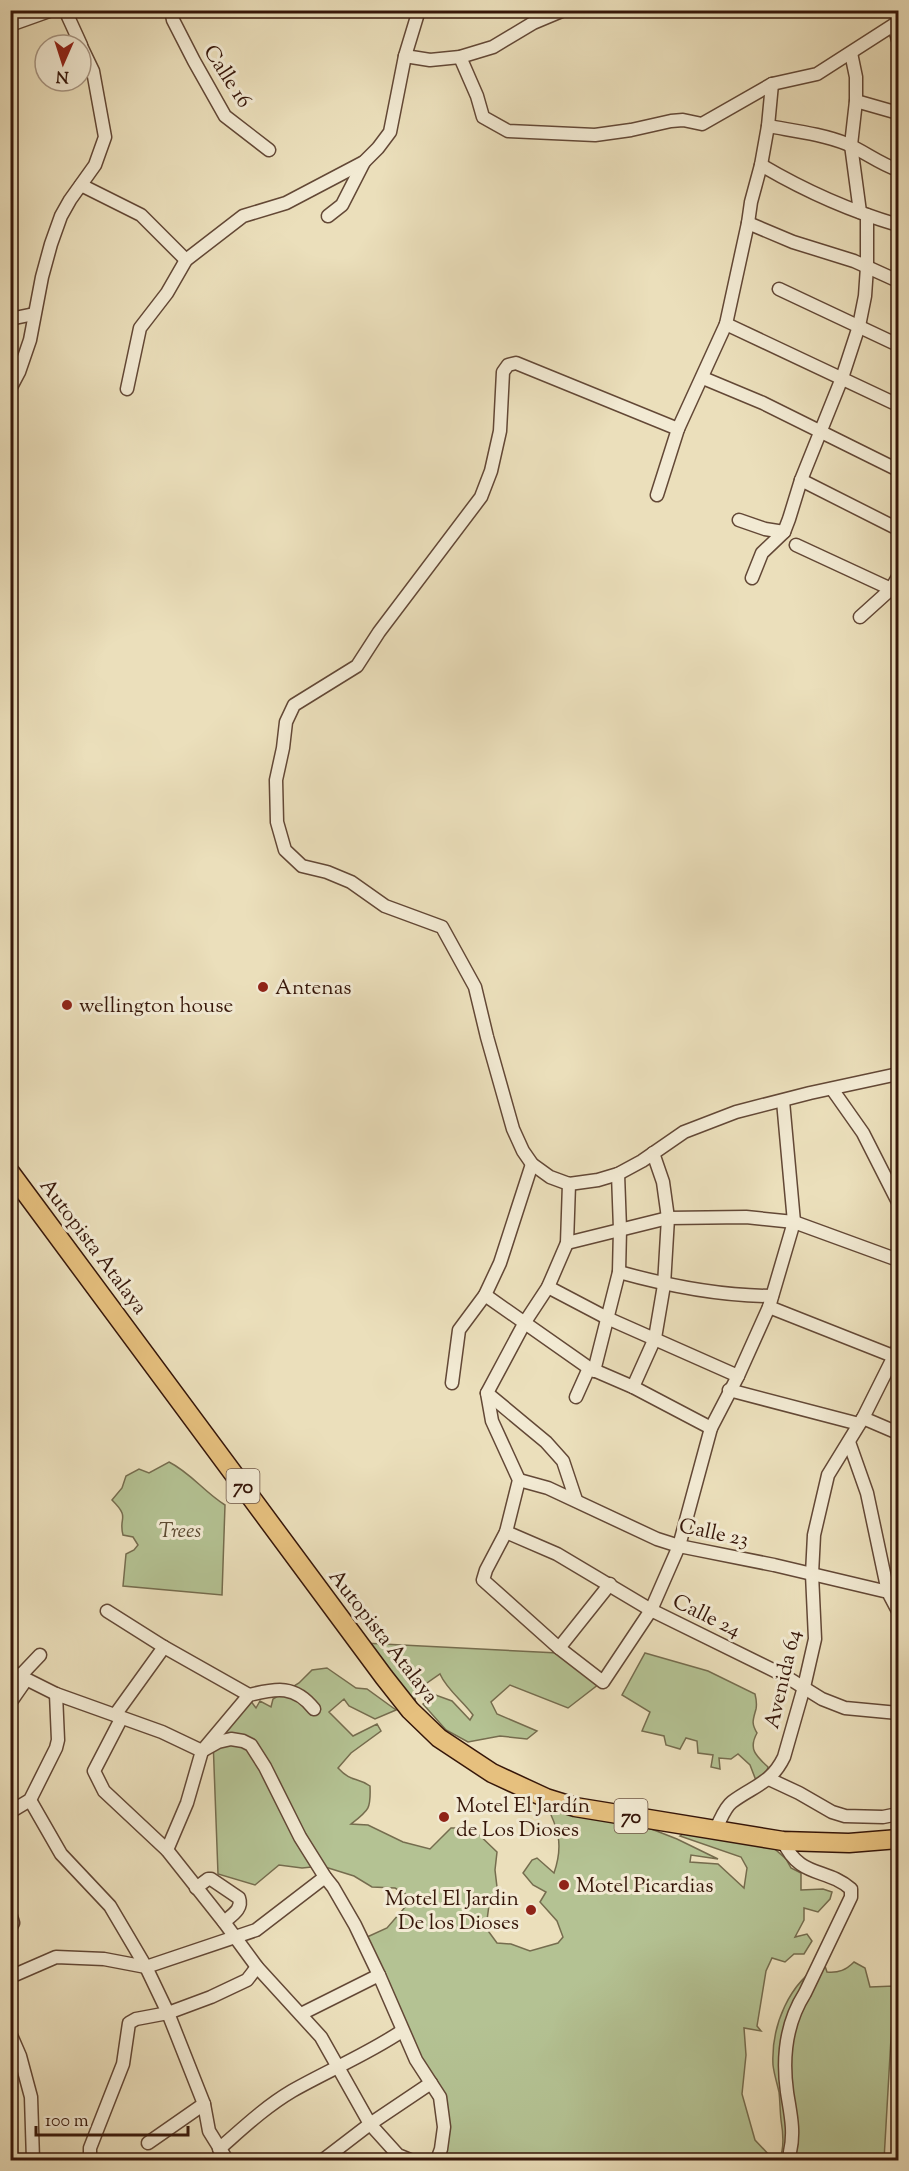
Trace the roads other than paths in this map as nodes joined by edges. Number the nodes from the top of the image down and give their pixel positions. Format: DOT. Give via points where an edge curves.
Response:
graph roads {
  1 [pos="52,10"];
  2 [pos="65,10"];
  3 [pos="171,10"];
  4 [pos="419,10"];
  5 [pos="564,10"];
  6 [pos="896,23"];
  7 [pos="10,25"];
  8 [pos="76,33"];
  9 [pos="898,40"];
  10 [pos="851,53"];
  11 [pos="405,56"];
  12 [pos="460,57"];
  13 [pos="93,71"];
  14 [pos="772,84"];
  15 [pos="856,101"];
  16 [pos="898,113"];
  17 [pos="768,126"];
  18 [pos="851,146"];
  19 [pos="269,150"];
  20 [pos="363,162"];
  21 [pos="761,165"];
  22 [pos="898,170"];
  23 [pos="81,185"];
  24 [pos="863,214"];
  25 [pos="328,216"];
  26 [pos="748,223"];
  27 [pos="898,225"];
  28 [pos="186,260"];
  29 [pos="867,267"];
  30 [pos="898,281"];
  31 [pos="779,289"];
  32 [pos="34,314"];
  33 [pos="10,319"];
  34 [pos="726,324"];
  35 [pos="859,326"];
  36 [pos="898,345"];
  37 [pos="15,370"];
  38 [pos="703,378"];
  39 [pos="842,378"];
  40 [pos="10,389"];
  41 [pos="127,389"];
  42 [pos="898,405"];
  43 [pos="678,429"];
  44 [pos="820,433"];
  45 [pos="898,470"];
  46 [pos="801,480"];
  47 [pos="657,495"];
  48 [pos="739,520"];
  49 [pos="898,529"];
  50 [pos="783,532"];
  51 [pos="796,544"];
  52 [pos="898,577"];
  53 [pos="752,578"];
  54 [pos="891,590"];
  55 [pos="860,617"];
  56 [pos="898,1074"];
  57 [pos="832,1089"];
  58 [pos="783,1101"];
  59 [pos="653,1154"];
  60 [pos="532,1164"];
  61 [pos="10,1172"];
  62 [pos="618,1174"];
  63 [pos="569,1184"];
  64 [pos="898,1202"];
  65 [pos="668,1218"];
  66 [pos="794,1222"];
  67 [pos="620,1229"];
  68 [pos="567,1243"];
  69 [pos="898,1260"];
  70 [pos="619,1272"];
  71 [pos="664,1285"];
  72 [pos="548,1287"];
  73 [pos="485,1295"];
  74 [pos="770,1302"];
  75 [pos="607,1318"];
  76 [pos="525,1322"];
  77 [pos="655,1338"];
  78 [pos="897,1354"];
  79 [pos="592,1370"];
  80 [pos="738,1376"];
  81 [pos="452,1383"];
  82 [pos="633,1388"];
  83 [pos="729,1390"];
  84 [pos="487,1393"];
  85 [pos="576,1397"];
  86 [pos="861,1421"];
  87 [pos="711,1428"];
  88 [pos="898,1433"];
  89 [pos="849,1442"];
  90 [pos="519,1480"];
  91 [pos="576,1500"];
  92 [pos="506,1532"];
  93 [pos="679,1546"];
  94 [pos="812,1574"];
  95 [pos="610,1584"];
  96 [pos="888,1592"];
  97 [pos="651,1610"];
  98 [pos="107,1611"];
  99 [pos="898,1611"];
  100 [pos="164,1647"];
  101 [pos="559,1648"];
  102 [pos="40,1655"];
  103 [pos="19,1676"];
  104 [pos="804,1687"];
  105 [pos="56,1694"];
  106 [pos="249,1695"];
  107 [pos="10,1703"];
  108 [pos="314,1709"];
  109 [pos="898,1713"];
  110 [pos="118,1717"];
  111 [pos="202,1751"];
  112 [pos="769,1779"];
  113 [pos="30,1800"];
  114 [pos="10,1812"];
  115 [pos="898,1814"];
  116 [pos="716,1830"];
  117 [pos="898,1839"];
  118 [pos="783,1841"];
  119 [pos="166,1850"];
  120 [pos="325,1877"];
  121 [pos="196,1888"];
  122 [pos="10,1913"];
  123 [pos="224,1922"];
  124 [pos="10,1929"];
  125 [pos="235,1938"];
  126 [pos="257,1966"];
  127 [pos="146,1967"];
  128 [pos="379,1976"];
  129 [pos="10,1977"];
  130 [pos="168,2013"];
  131 [pos="301,2014"];
  132 [pos="402,2031"];
  133 [pos="10,2033"];
  134 [pos="13,2046"];
  135 [pos="339,2065"];
  136 [pos="431,2083"];
  137 [pos="204,2104"];
  138 [pos="370,2124"];
  139 [pos="148,2143"];
  140 [pos="790,2152"];
  141 [pos="222,2156"];
  142 [pos="400,2159"];
  143 [pos="33,2160"];
  144 [pos="90,2160"];
  145 [pos="323,2160"];
  146 [pos="437,2160"];
  1 -- 7 [label="street"];
  2 -- 8 [label="street"];
  3 -- 19 [label="street, Calle 16" via="225,116"];
  4 -- 11 [label="street"];
  5 -- 12 [label="street" via="493,47"];
  6 -- 9 [label="street"];
  6 -- 10 [label="street"];
  10 -- 14 [label="street" via="817,74"];
  10 -- 15 [label="street"];
  11 -- 12 [label="street" via="430,60"];
  11 -- 20 [label="street" via="390,132"];
  12 -- 14 [label="street" via="483,117 508,130 527,132 595,135 671,121 702,124"];
  13 -- 23 [label="street" via="105,137 95,165"];
  14 -- 17 [label="street"];
  15 -- 16 [label="street"];
  15 -- 18 [label="street"];
  17 -- 18 [label="street" via="831,138"];
  17 -- 21 [label="street"];
  18 -- 22 [label="street"];
  18 -- 24 [label="street"];
  20 -- 25 [label="street" via="342,204"];
  20 -- 28 [label="street" via="286,203 243,216"];
  21 -- 24 [label="street" via="791,183"];
  21 -- 26 [label="street"];
  23 -- 28 [label="street" via="141,215"];
  23 -- 32 [label="street" via="54,235"];
  24 -- 27 [label="street"];
  24 -- 29 [label="street"];
  26 -- 29 [label="street"];
  26 -- 34 [label="street"];
  28 -- 41 [label="street" via="140,328"];
  29 -- 30 [label="street"];
  29 -- 35 [label="street"];
  31 -- 35 [label="street"];
  32 -- 33 [label="street"];
  32 -- 37 [label="street" via="30,340"];
  34 -- 38 [label="street"];
  34 -- 39 [label="street"];
  35 -- 36 [label="street"];
  35 -- 39 [label="street"];
  37 -- 40 [label="street"];
  38 -- 43 [label="street"];
  38 -- 44 [label="street"];
  39 -- 42 [label="street"];
  39 -- 44 [label="street"];
  43 -- 47 [label="street"];
  43 -- 60 [label="street" via="516,363 508,365 503,372 501,431 481,497 357,666 294,705 286,722 276,780 277,822 285,850 302,866 351,882 385,906 442,927 475,987 513,1129"];
  44 -- 45 [label="street"];
  44 -- 46 [label="street"];
  46 -- 49 [label="street"];
  46 -- 50 [label="street"];
  48 -- 50 [label="street"];
  50 -- 53 [label="street" via="762,553"];
  51 -- 54 [label="street"];
  52 -- 54 [label="street"];
  54 -- 55 [label="street"];
  56 -- 57 [label="street"];
  57 -- 58 [label="street"];
  57 -- 64 [label="street" via="863,1133"];
  58 -- 59 [label="street" via="736,1112 684,1132"];
  58 -- 66 [label="street"];
  59 -- 62 [label="street"];
  59 -- 65 [label="street" via="663,1182"];
  60 -- 63 [label="street"];
  60 -- 73 [label="street" via="500,1263"];
  61 -- 116 [label="main road, Autopista Atalaya / 70" via="384,1677 439,1738 492,1773 546,1798"];
  62 -- 63 [label="street"];
  62 -- 67 [label="street"];
  63 -- 68 [label="street"];
  65 -- 66 [label="street" via="746,1217"];
  65 -- 67 [label="street"];
  65 -- 71 [label="street"];
  66 -- 69 [label="street"];
  66 -- 74 [label="street"];
  67 -- 68 [label="street"];
  67 -- 70 [label="street"];
  68 -- 72 [label="street"];
  70 -- 71 [label="street"];
  70 -- 75 [label="street"];
  71 -- 74 [label="street"];
  71 -- 77 [label="street"];
  72 -- 75 [label="street"];
  72 -- 76 [label="street"];
  73 -- 76 [label="street"];
  73 -- 81 [label="street" via="459,1330"];
  74 -- 78 [label="street"];
  74 -- 80 [label="street"];
  75 -- 77 [label="street"];
  75 -- 79 [label="street"];
  76 -- 79 [label="street"];
  76 -- 84 [label="street"];
  77 -- 80 [label="street"];
  77 -- 82 [label="street"];
  78 -- 86 [label="street, Avenida 64"];
  79 -- 82 [label="street"];
  79 -- 85 [label="street"];
  80 -- 83 [label="street"];
  82 -- 87 [label="street"];
  83 -- 86 [label="street"];
  83 -- 87 [label="street"];
  84 -- 90 [label="street" via="492,1421"];
  84 -- 91 [label="street" via="563,1461"];
  86 -- 88 [label="street"];
  86 -- 89 [label="street, Avenida 64"];
  87 -- 93 [label="street"];
  89 -- 94 [label="street, Avenida 64" via="828,1474 814,1535"];
  89 -- 96 [label="street" via="867,1493"];
  90 -- 91 [label="street, Calle 23"];
  90 -- 92 [label="street"];
  91 -- 93 [label="street, Calle 23"];
  92 -- 95 [label="street, Calle 24" via="557,1554"];
  92 -- 101 [label="street" via="483,1580"];
  93 -- 94 [label="street, Calle 23"];
  93 -- 97 [label="street"];
  94 -- 96 [label="street, Calle 23"];
  94 -- 104 [label="street, Avenida 64" via="815,1639"];
  95 -- 97 [label="street, Calle 24"];
  95 -- 101 [label="street"];
  96 -- 99 [label="street"];
  97 -- 101 [label="street" via="603,1682"];
  97 -- 104 [label="street, Calle 24"];
  98 -- 100 [label="street"];
  100 -- 106 [label="street"];
  100 -- 110 [label="street"];
  102 -- 103 [label="street"];
  103 -- 105 [label="street"];
  103 -- 107 [label="street"];
  104 -- 109 [label="street, Calle 24" via="845,1707"];
  104 -- 112 [label="street, Avenida 64" via="784,1757"];
  105 -- 110 [label="street"];
  105 -- 113 [label="street" via="57,1748"];
  106 -- 108 [label="street" via="282,1690 303,1696"];
  106 -- 111 [label="street"];
  110 -- 111 [label="street"];
  110 -- 119 [label="street" via="94,1771 104,1791"];
  111 -- 119 [label="street" via="187,1803"];
  111 -- 120 [label="street" via="231,1739 250,1745"];
  112 -- 115 [label="street" via="845,1816"];
  112 -- 116 [label="street, Avenida 64" via="729,1803"];
  113 -- 114 [label="street"];
  113 -- 127 [label="street" via="61,1854 110,1906"];
  116 -- 118 [label="main road, Autopista Atalaya / 70"];
  117 -- 118 [label="main road, Autopista Atalaya / 70" via="849,1843"];
  118 -- 140 [label="street" via="790,1857 851,1889 851,1897 797,2006 786,2039 786,2089 793,2126"];
  119 -- 121 [label="street"];
  120 -- 125 [label="street" via="256,1930"];
  120 -- 128 [label="street" via="355,1925"];
  121 -- 123 [label="street"];
  121 -- 123 [label="street" via="211,1879 239,1898 238,1910"];
  122 -- 124 [label="street"];
  123 -- 125 [label="street"];
  125 -- 126 [label="street"];
  125 -- 127 [label="street"];
  126 -- 130 [label="street" via="247,1980"];
  126 -- 131 [label="street"];
  127 -- 129 [label="street" via="104,1959 56,1957"];
  127 -- 130 [label="street"];
  128 -- 131 [label="street"];
  128 -- 132 [label="street"];
  130 -- 137 [label="street"];
  130 -- 144 [label="street" via="129,2023 123,2064 90,2148"];
  131 -- 135 [label="street"];
  132 -- 135 [label="street" via="375,2049"];
  132 -- 136 [label="street"];
  133 -- 134 [label="street"];
  134 -- 143 [label="street" via="20,2056 32,2097"];
  135 -- 138 [label="street"];
  135 -- 141 [label="street" via="266,2108"];
  136 -- 138 [label="street"];
  136 -- 146 [label="street" via="440,2097 444,2127"];
  137 -- 139 [label="street"];
  137 -- 141 [label="street" via="209,2131"];
  138 -- 142 [label="street"];
  138 -- 145 [label="street"];
}
